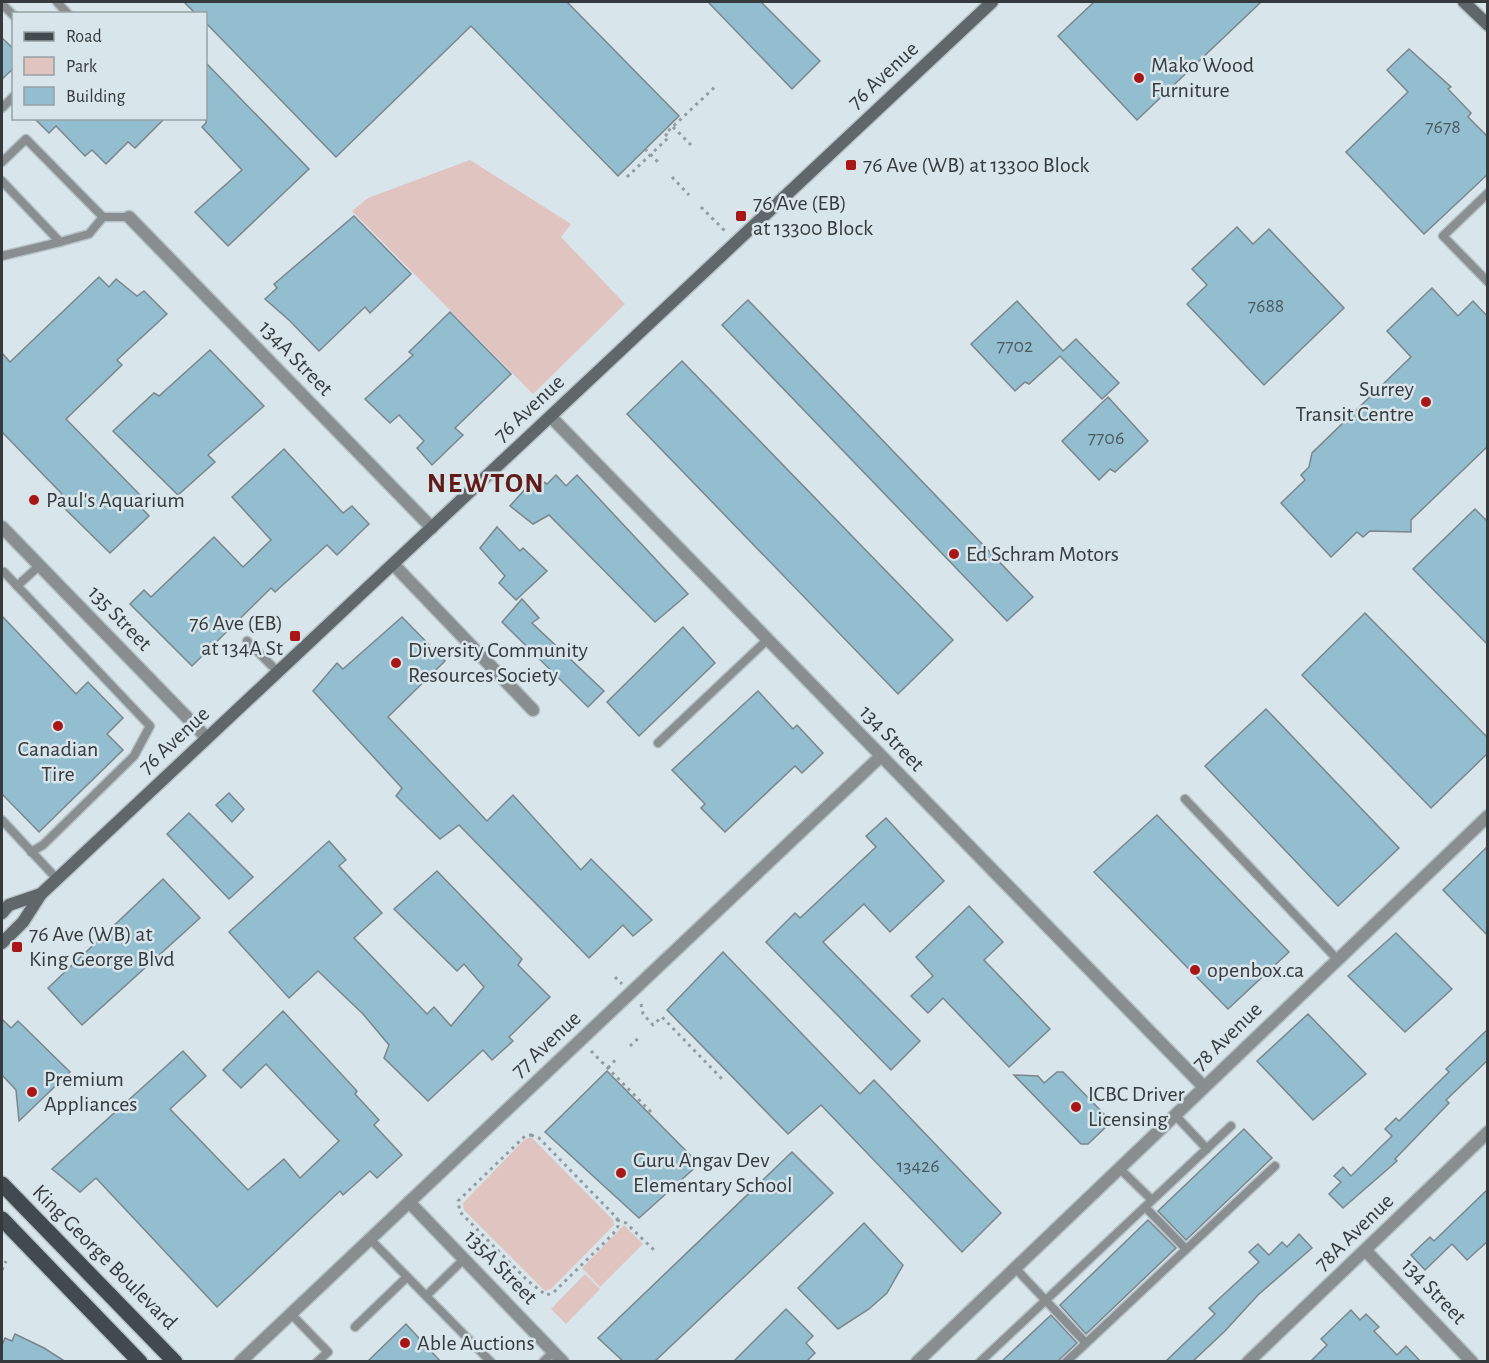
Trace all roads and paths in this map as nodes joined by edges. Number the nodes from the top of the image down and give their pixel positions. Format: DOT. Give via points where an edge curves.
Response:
graph roads {
  1 [pos="992,2"];
  2 [pos="1464,2"];
  3 [pos="1488,26"];
  4 [pos="717,85"];
  5 [pos="673,127"];
  6 [pos="691,145"];
  7 [pos="645,149"];
  8 [pos="650,155"];
  9 [pos="2,162"];
  10 [pos="660,164"];
  11 [pos="627,177"];
  12 [pos="672,177"];
  13 [pos="2,181"];
  14 [pos="1488,193"];
  15 [pos="689,195"];
  16 [pos="701,207"];
  17 [pos="104,217"];
  18 [pos="129,217"];
  19 [pos="725,231"];
  20 [pos="60,242"];
  21 [pos="2,255"];
  22 [pos="1488,282"];
  23 [pos="551,417"];
  24 [pos="2,527"];
  25 [pos="432,528"];
  26 [pos="393,564"];
  27 [pos="39,566"];
  28 [pos="4,572"];
  29 [pos="18,586"];
  30 [pos="767,640"];
  31 [pos="247,642"];
  32 [pos="278,672"];
  33 [pos="533,710"];
  34 [pos="207,738"];
  35 [pos="658,743"];
  36 [pos="880,757"];
  37 [pos="1185,799"];
  38 [pos="1488,816"];
  39 [pos="2,820"];
  40 [pos="31,852"];
  41 [pos="57,879"];
  42 [pos="41,894"];
  43 [pos="2,913"];
  44 [pos="2,943"];
  45 [pos="1337,959"];
  46 [pos="615,977"];
  47 [pos="622,984"];
  48 [pos="641,1004"];
  49 [pos="640,1037"];
  50 [pos="630,1046"];
  51 [pos="591,1051"];
  52 [pos="617,1058"];
  53 [pos="608,1068"];
  54 [pos="723,1080"];
  55 [pos="1204,1088"];
  56 [pos="653,1114"];
  57 [pos="1174,1115"];
  58 [pos="1231,1126"];
  59 [pos="1488,1132"];
  60 [pos="1207,1149"];
  61 [pos="1275,1166"];
  62 [pos="1119,1168"];
  63 [pos="2,1184"];
  64 [pos="1152,1200"];
  65 [pos="409,1202"];
  66 [pos="1145,1207"];
  67 [pos="2,1219"];
  68 [pos="617,1220"];
  69 [pos="370,1239"];
  70 [pos="1186,1249"];
  71 [pos="1365,1250"];
  72 [pos="655,1251"];
  73 [pos="464,1259"];
  74 [pos="6,1261"];
  75 [pos="1015,1268"];
  76 [pos="2,1270"];
  77 [pos="407,1276"];
  78 [pos="426,1296"];
  79 [pos="1046,1299"];
  80 [pos="291,1314"];
  81 [pos="355,1328"];
  82 [pos="1086,1343"];
  83 [pos="554,1351"];
  84 [pos="140,1362"];
  85 [pos="176,1362"];
  86 [pos="240,1362"];
  87 [pos="317,1362"];
  88 [pos="491,1362"];
  89 [pos="543,1362"];
  90 [pos="564,1362"];
  91 [pos="917,1362"];
  92 [pos="980,1362"];
  93 [pos="1066,1362"];
  94 [pos="1248,1362"];
  95 [pos="1472,1362"];
  1 -- 23 [label="main road, 76 Avenue"];
  2 -- 3 [label="main road"];
  4 -- 5 [label="path"];
  5 -- 6 [label="path"];
  5 -- 8 [label="path" via="665,134 669,137"];
  7 -- 8 [label="path"];
  8 -- 10 [label="path"];
  8 -- 11 [label="path"];
  9 -- 17 [label="lane" via="26,139"];
  12 -- 15 [label="path"];
  13 -- 20 [label="lane"];
  14 -- 22 [label="lane" via="1443,236"];
  16 -- 19 [label="path"];
  17 -- 18 [label="lane"];
  17 -- 20 [label="lane" via="89,234"];
  18 -- 25 [label="street, 134A Street"];
  20 -- 21 [label="lane"];
  23 -- 25 [label="main road, 76 Avenue"];
  23 -- 30 [label="street, 134 Street"];
  24 -- 27 [label="street, 135 Street"];
  25 -- 26 [label="main road, 76 Avenue"];
  26 -- 32 [label="main road, 76 Avenue"];
  26 -- 33 [label="street"];
  27 -- 29 [label="lane"];
  27 -- 34 [label="street, 135 Street"];
  28 -- 29 [label="lane"];
  29 -- 40 [label="lane" via="150,726 134,756"];
  30 -- 35 [label="lane"];
  30 -- 36 [label="street, 134 Street"];
  31 -- 32 [label="lane"];
  32 -- 34 [label="main road, 76 Avenue"];
  34 -- 41 [label="main road, 76 Avenue"];
  36 -- 55 [label="street, 134 Street"];
  36 -- 65 [label="street, 77 Avenue"];
  37 -- 45 [label="lane"];
  38 -- 45 [label="street, 78 Avenue"];
  39 -- 40 [label="lane"];
  40 -- 41 [label="lane"];
  41 -- 42 [label="main road, 76 Avenue"];
  42 -- 43 [label="main road, 76 Avenue" via="9,906"];
  42 -- 44 [label="main road, 76 Avenue" via="23,922"];
  45 -- 55 [label="street, 78 Avenue"];
  46 -- 47 [label="path"];
  48 -- 54 [label="path" via="652,1026 662,1017"];
  49 -- 50 [label="path"];
  51 -- 53 [label="path"];
  52 -- 53 [label="path"];
  53 -- 56 [label="path"];
  55 -- 57 [label="street, 78 Avenue"];
  57 -- 60 [label="lane"];
  57 -- 62 [label="street, 78 Avenue"];
  58 -- 60 [label="lane"];
  59 -- 71 [label="street, 78A Avenue"];
  60 -- 64 [label="lane"];
  61 -- 70 [label="lane"];
  62 -- 64 [label="lane"];
  62 -- 75 [label="street, 78 Avenue"];
  63 -- 85 [label="main road, King George Boulevard"];
  64 -- 66 [label="lane"];
  65 -- 69 [label="street, 77 Avenue"];
  65 -- 73 [label="street, 135A Street"];
  66 -- 70 [label="lane"];
  66 -- 79 [label="lane"];
  67 -- 84 [label="main road, King George Boulevard"];
  68 -- 68 [label="path" via="614,1234 553,1293 546,1295 460,1212 458,1201 525,1136 531,1135"];
  68 -- 72 [label="path" via="626,1223"];
  69 -- 77 [label="lane"];
  69 -- 80 [label="street, 77 Avenue"];
  70 -- 82 [label="lane"];
  71 -- 94 [label="street, 78A Avenue"];
  71 -- 95 [label="street, 134 Street"];
  73 -- 78 [label="lane"];
  73 -- 83 [label="street, 135A Street"];
  74 -- 76 [label="path"];
  75 -- 79 [label="lane"];
  75 -- 91 [label="street, 78 Avenue"];
  77 -- 78 [label="lane"];
  77 -- 81 [label="lane"];
  78 -- 88 [label="lane"];
  79 -- 82 [label="lane"];
  79 -- 92 [label="lane"];
  80 -- 86 [label="street, 77 Avenue"];
  80 -- 87 [label="lane" via="328,1352"];
  82 -- 93 [label="lane"];
  83 -- 89 [label="lane"];
  83 -- 90 [label="street, 135A Street"];
}
